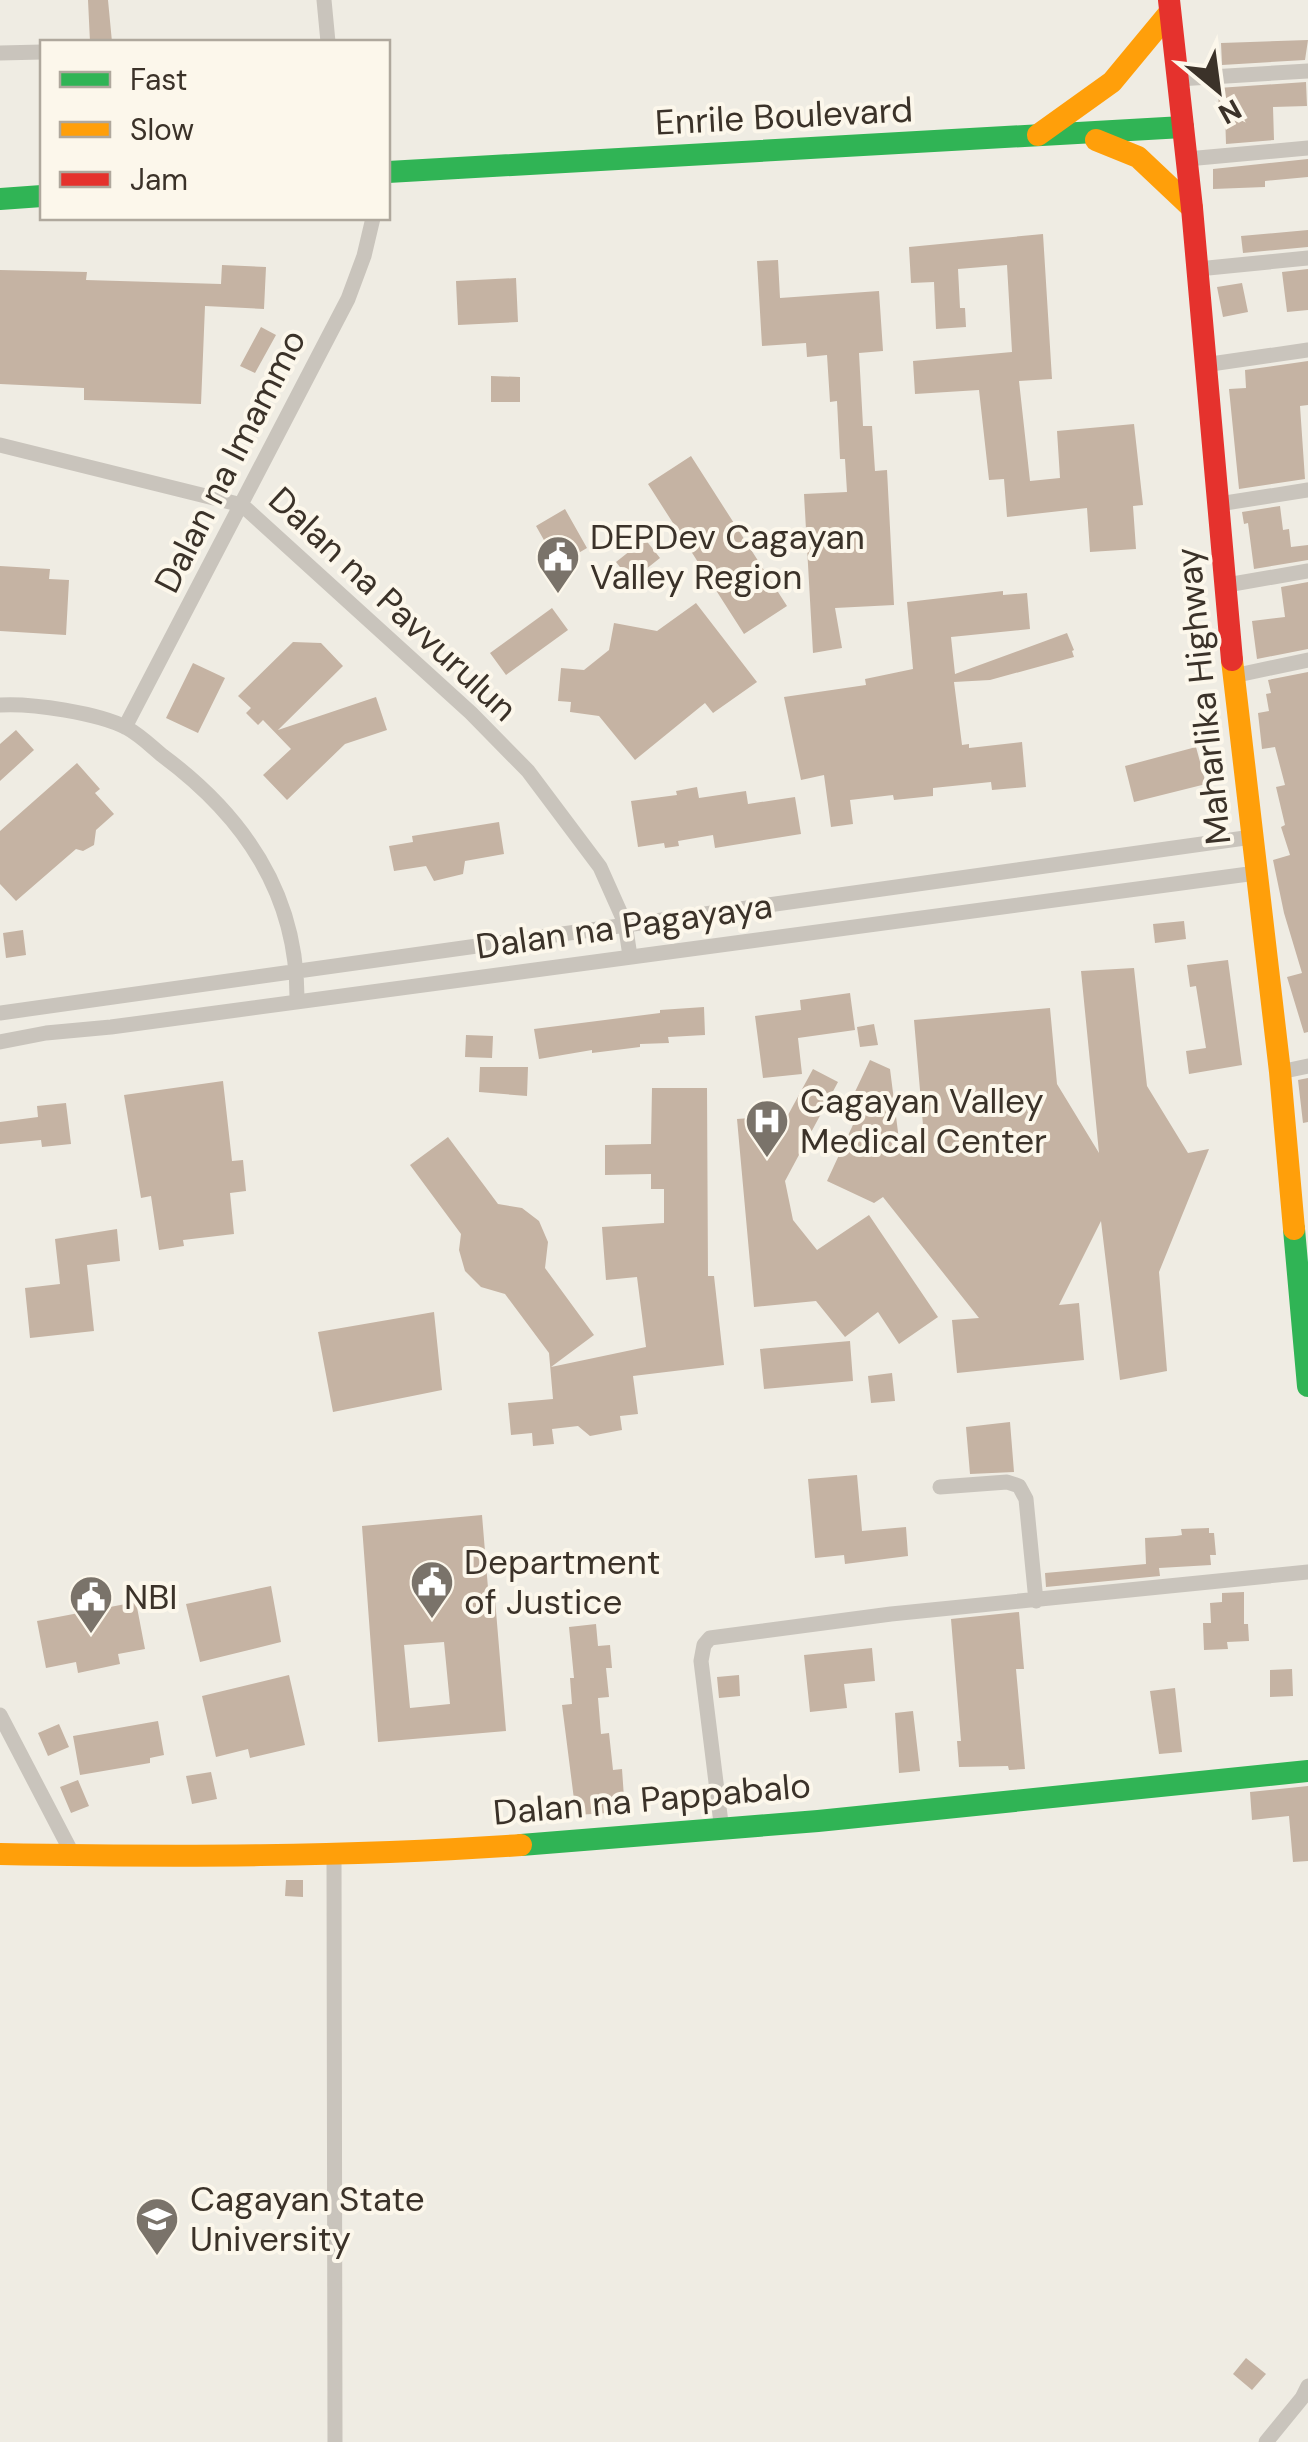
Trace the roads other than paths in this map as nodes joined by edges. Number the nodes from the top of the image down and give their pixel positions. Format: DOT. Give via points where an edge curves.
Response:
graph roads {
  1 [pos="324,0"];
  2 [pos="1170,6"];
  3 [pos="328,40"];
  4 [pos="40,52"];
  5 [pos="0,53"];
  6 [pos="1308,71"];
  7 [pos="1178,79"];
  8 [pos="1183,127"];
  9 [pos="1065,136"];
  10 [pos="1034,137"];
  11 [pos="1308,148"];
  12 [pos="1187,159"];
  13 [pos="390,172"];
  14 [pos="40,196"];
  15 [pos="0,199"];
  16 [pos="1192,208"];
  17 [pos="373,220"];
  18 [pos="1308,258"];
  19 [pos="1198,270"];
  20 [pos="1308,350"];
  21 [pos="1204,366"];
  22 [pos="0,445"];
  23 [pos="1308,490"];
  24 [pos="1219,504"];
  25 [pos="242,505"];
  26 [pos="1308,571"];
  27 [pos="1227,585"];
  28 [pos="1308,660"];
  29 [pos="1233,676"];
  30 [pos="0,705"];
  31 [pos="126,727"];
  32 [pos="1252,837"];
  33 [pos="1256,873"];
  34 [pos="626,923"];
  35 [pos="630,956"];
  36 [pos="297,970"];
  37 [pos="297,1000"];
  38 [pos="0,1013"];
  39 [pos="0,1042"];
  40 [pos="1308,1066"];
  41 [pos="1280,1072"];
  42 [pos="1303,1248"];
  43 [pos="1308,1386"];
  44 [pos="940,1487"];
  45 [pos="1308,1572"];
  46 [pos="1036,1600"];
  47 [pos="0,1715"];
  48 [pos="1308,1770"];
  49 [pos="722,1831"];
  50 [pos="0,1854"];
  51 [pos="334,1854"];
  52 [pos="74,1857"];
  53 [pos="1308,2386"];
  54 [pos="335,2442"];
  55 [pos="1266,2442"];
  1 -- 3 [label="street"];
  2 -- 7 [label="main road, Maharlika Highway"];
  2 -- 10 [label="main road" via="1124,73"];
  4 -- 5 [label="street"];
  6 -- 7 [label="street"];
  7 -- 8 [label="main road, Maharlika Highway"];
  8 -- 9 [label="main road, Enrile Boulevard"];
  8 -- 12 [label="main road, Maharlika Highway"];
  9 -- 10 [label="main road, Enrile Boulevard"];
  9 -- 16 [label="main road" via="1128,150"];
  10 -- 13 [label="main road, Enrile Boulevard"];
  11 -- 12 [label="street"];
  12 -- 16 [label="main road, Maharlika Highway"];
  14 -- 15 [label="main road"];
  16 -- 19 [label="main road, Maharlika Highway"];
  17 -- 25 [label="street, Dalan na Imammo" via="348,299"];
  18 -- 19 [label="street"];
  19 -- 21 [label="main road, Maharlika Highway"];
  20 -- 21 [label="street"];
  21 -- 24 [label="main road, Maharlika Highway"];
  22 -- 25 [label="street, Dalan na Pavvurulun"];
  23 -- 24 [label="street"];
  24 -- 27 [label="main road, Maharlika Highway"];
  25 -- 31 [label="street, Dalan na Imammo"];
  25 -- 34 [label="street, Dalan na Pavvurulun" via="528,771 600,867"];
  26 -- 27 [label="street"];
  27 -- 29 [label="main road, Maharlika Highway"];
  28 -- 29 [label="street"];
  29 -- 32 [label="main road, Maharlika Highway"];
  30 -- 31 [label="street" via="42,706"];
  31 -- 36 [label="street" via="216,801 254,847 275,886"];
  32 -- 33 [label="main road, Maharlika Highway"];
  32 -- 34 [label="street, Dalan na Pagayaya"];
  33 -- 35 [label="street, Dalan na Pagayaya"];
  33 -- 41 [label="main road, Maharlika Highway"];
  34 -- 35 [label="street, Dalan na Pavvurulun"];
  34 -- 36 [label="street, Dalan na Pagayaya"];
  35 -- 37 [label="street, Dalan na Pagayaya"];
  36 -- 37 [label="street"];
  36 -- 38 [label="street, Dalan na Pagayaya"];
  37 -- 39 [label="street, Dalan na Pagayaya"];
  40 -- 41 [label="street"];
  41 -- 42 [label="main road, Maharlika Highway"];
  42 -- 43 [label="main road, Maharlika Highway"];
  44 -- 46 [label="street" via="1019,1486 1026,1499"];
  45 -- 46 [label="street"];
  46 -- 49 [label="street" via="710,1638 700,1662"];
  47 -- 52 [label="street"];
  48 -- 49 [label="main road, Dalan na Pappabalo"];
  49 -- 51 [label="main road, Dalan na Pappabalo"];
  50 -- 52 [label="main road, Dalan na Pappabalo"];
  51 -- 52 [label="main road, Dalan na Pappabalo"];
  51 -- 54 [label="street"];
  53 -- 55 [label="street"];
}
